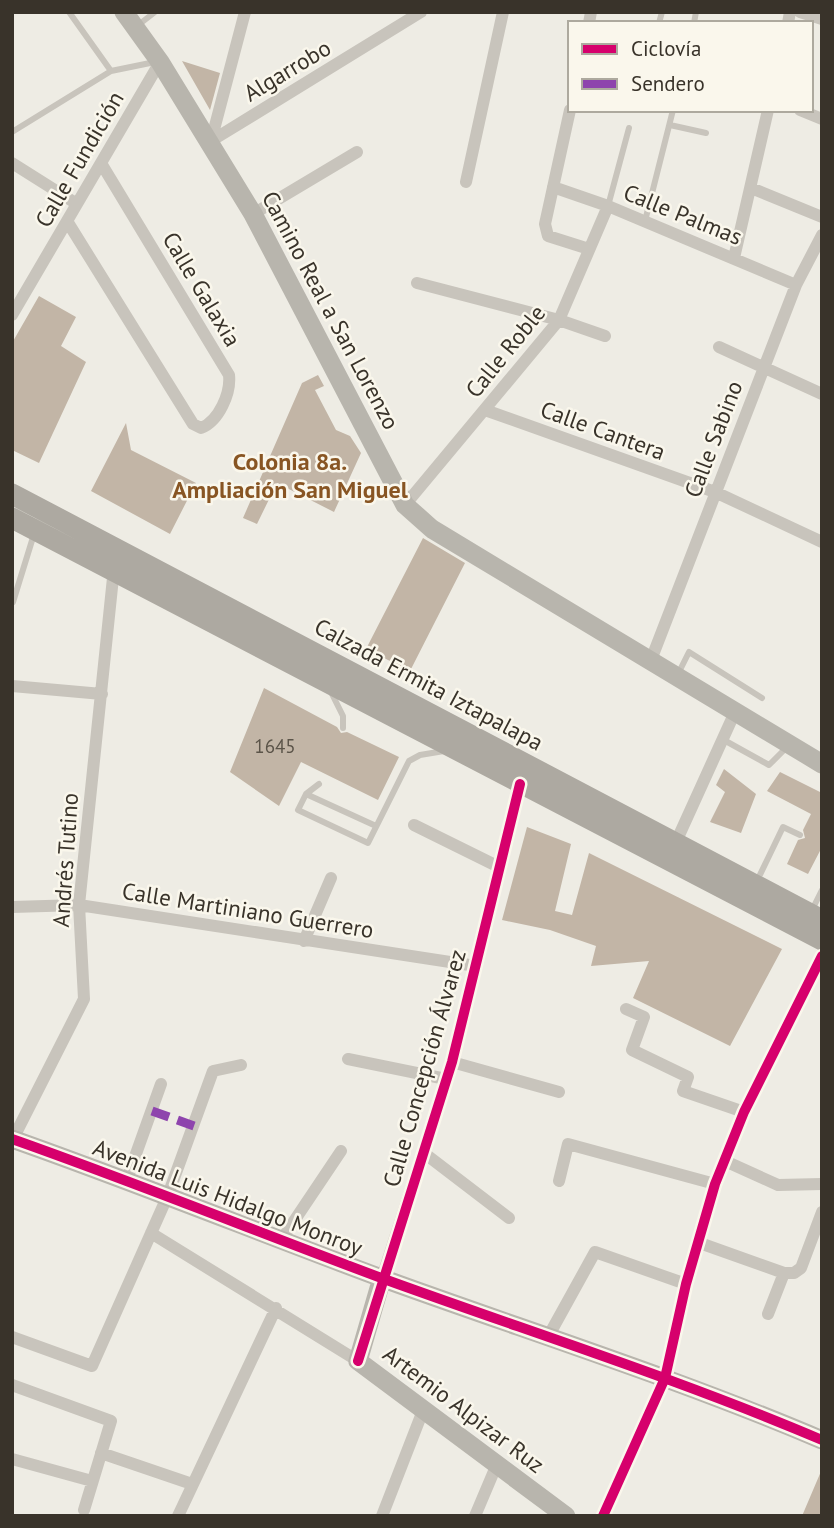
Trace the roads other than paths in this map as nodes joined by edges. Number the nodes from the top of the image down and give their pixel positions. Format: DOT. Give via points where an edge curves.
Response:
graph roads {
  1 [pos="69,12"];
  2 [pos="155,12"];
  3 [pos="245,12"];
  4 [pos="421,12"];
  5 [pos="503,12"];
  6 [pos="800,12"];
  7 [pos="822,19"];
  8 [pos="130,20"];
  9 [pos="160,62"];
  10 [pos="111,71"];
  11 [pos="570,112"];
  12 [pos="673,112"];
  13 [pos="768,112"];
  14 [pos="805,112"];
  15 [pos="822,119"];
  16 [pos="670,125"];
  17 [pos="629,128"];
  18 [pos="12,132"];
  19 [pos="706,133"];
  20 [pos="211,141"];
  21 [pos="357,152"];
  22 [pos="12,163"];
  23 [pos="101,163"];
  24 [pos="466,182"];
  25 [pos="554,187"];
  26 [pos="751,188"];
  27 [pos="77,204"];
  28 [pos="608,206"];
  29 [pos="253,214"];
  30 [pos="822,217"];
  31 [pos="67,221"];
  32 [pos="645,221"];
  33 [pos="822,235"];
  34 [pos="589,249"];
  35 [pos="734,258"];
  36 [pos="417,283"];
  37 [pos="796,285"];
  38 [pos="12,315"];
  39 [pos="559,320"];
  40 [pos="605,336"];
  41 [pos="719,347"];
  42 [pos="763,368"];
  43 [pos="822,394"];
  44 [pos="485,410"];
  45 [pos="715,492"];
  46 [pos="12,494"];
  47 [pos="405,505"];
  48 [pos="12,517"];
  49 [pos="36,529"];
  50 [pos="822,542"];
  51 [pos="114,568"];
  52 [pos="13,602"];
  53 [pos="651,660"];
  54 [pos="677,676"];
  55 [pos="326,682"];
  56 [pos="12,686"];
  57 [pos="102,694"];
  58 [pos="761,698"];
  59 [pos="735,712"];
  60 [pos="343,728"];
  61 [pos="722,740"];
  62 [pos="789,746"];
  63 [pos="455,750"];
  64 [pos="820,760"];
  65 [pos="319,784"];
  66 [pos="520,784"];
  67 [pos="306,793"];
  68 [pos="414,825"];
  69 [pos="376,826"];
  70 [pos="800,835"];
  71 [pos="676,842"];
  72 [pos="499,867"];
  73 [pos="331,878"];
  74 [pos="755,885"];
  75 [pos="822,890"];
  76 [pos="79,905"];
  77 [pos="12,907"];
  78 [pos="816,917"];
  79 [pos="822,940"];
  80 [pos="304,941"];
  81 [pos="822,956"];
  82 [pos="476,966"];
  83 [pos="626,1009"];
  84 [pos="348,1059"];
  85 [pos="452,1062"];
  86 [pos="241,1065"];
  87 [pos="446,1079"];
  88 [pos="162,1084"];
  89 [pos="559,1092"];
  90 [pos="744,1112"];
  91 [pos="12,1139"];
  92 [pos="341,1151"];
  93 [pos="424,1153"];
  94 [pos="725,1161"];
  95 [pos="127,1179"];
  96 [pos="559,1181"];
  97 [pos="715,1184"];
  98 [pos="822,1184"];
  99 [pos="168,1195"];
  100 [pos="822,1212"];
  101 [pos="509,1218"];
  102 [pos="151,1233"];
  103 [pos="282,1239"];
  104 [pos="697,1242"];
  105 [pos="784,1273"];
  106 [pos="383,1278"];
  107 [pos="686,1284"];
  108 [pos="276,1308"];
  109 [pos="768,1314"];
  110 [pos="12,1337"];
  111 [pos="548,1337"];
  112 [pos="358,1361"];
  113 [pos="665,1378"];
  114 [pos="12,1385"];
  115 [pos="424,1408"];
  116 [pos="822,1440"];
  117 [pos="101,1453"];
  118 [pos="12,1459"];
  119 [pos="497,1464"];
  120 [pos="92,1481"];
  121 [pos="192,1485"];
  122 [pos="84,1510"];
  123 [pos="178,1516"];
  124 [pos="382,1516"];
  125 [pos="475,1516"];
  126 [pos="566,1516"];
  127 [pos="603,1516"];
  1 -- 10 [label="lane"];
  2 -- 8 [label="lane"];
  3 -- 20 [label="street"];
  4 -- 20 [label="street, Algarrobo"];
  5 -- 24 [label="street"];
  6 -- 7 [label="street"];
  8 -- 9 [label="street, Camino Real a San Lorenzo"];
  9 -- 10 [label="lane"];
  9 -- 20 [label="street, Camino Real a San Lorenzo"];
  9 -- 23 [label="street, Calle Fundición"];
  10 -- 18 [label="lane"];
  11 -- 25 [label="street"];
  12 -- 16 [label="lane"];
  13 -- 26 [label="street"];
  14 -- 15 [label="street"];
  16 -- 19 [label="lane"];
  16 -- 32 [label="lane"];
  17 -- 28 [label="lane"];
  20 -- 29 [label="street, Camino Real a San Lorenzo"];
  21 -- 29 [label="street"];
  22 -- 27 [label="street"];
  23 -- 27 [label="street, Calle Fundición"];
  23 -- 31 [label="street, Calle Galaxia" via="229,375 225,401 208,425 193,424"];
  25 -- 28 [label="street, Calle Palmas"];
  25 -- 34 [label="street" via="545,224 548,236"];
  26 -- 30 [label="street"];
  26 -- 35 [label="street"];
  27 -- 31 [label="street, Calle Fundición"];
  28 -- 32 [label="street, Calle Palmas"];
  28 -- 34 [label="street, Calle Roble"];
  29 -- 47 [label="street, Camino Real a San Lorenzo"];
  31 -- 38 [label="street, Calle Fundición"];
  32 -- 35 [label="street, Calle Palmas"];
  33 -- 37 [label="street, Calle Sabino"];
  34 -- 39 [label="street, Calle Roble"];
  35 -- 37 [label="street, Calle Palmas"];
  36 -- 39 [label="street"];
  37 -- 42 [label="street, Calle Sabino"];
  39 -- 40 [label="street"];
  39 -- 44 [label="street, Calle Roble"];
  41 -- 42 [label="street"];
  42 -- 43 [label="street"];
  42 -- 45 [label="street, Calle Sabino"];
  44 -- 45 [label="street, Calle Cantera"];
  44 -- 47 [label="street, Calle Roble"];
  45 -- 50 [label="street, Calle Cantera"];
  45 -- 53 [label="street, Calle Sabino"];
  46 -- 71 [label="main road, Calzada Ermita Iztapalapa"];
  47 -- 53 [label="street, Camino Real a San Lorenzo" via="432,529"];
  48 -- 49 [label="main road, Calzada Ermita Iztapalapa"];
  49 -- 51 [label="main road, Calzada Ermita Iztapalapa"];
  49 -- 52 [label="lane"];
  51 -- 55 [label="main road, Calzada Ermita Iztapalapa"];
  51 -- 57 [label="street, Andrés Tutino"];
  53 -- 54 [label="street, Camino Real a San Lorenzo"];
  54 -- 58 [label="lane" via="688,652"];
  54 -- 59 [label="street, Camino Real a San Lorenzo"];
  55 -- 60 [label="lane" via="343,716"];
  55 -- 63 [label="main road, Calzada Ermita Iztapalapa"];
  56 -- 57 [label="street"];
  57 -- 76 [label="street, Andrés Tutino"];
  59 -- 61 [label="street"];
  59 -- 62 [label="street, Camino Real a San Lorenzo"];
  61 -- 62 [label="lane" via="769,765"];
  61 -- 71 [label="street"];
  62 -- 64 [label="street, Camino Real a San Lorenzo"];
  63 -- 66 [label="main road, Calzada Ermita Iztapalapa"];
  63 -- 69 [label="lane" via="410,761"];
  65 -- 67 [label="lane"];
  66 -- 72 [label="street, Calle Concepción Álvarez"];
  66 -- 79 [label="main road, Calzada Ermita Iztapalapa"];
  67 -- 69 [label="lane"];
  67 -- 69 [label="lane" via="298,810 368,843"];
  68 -- 72 [label="street"];
  70 -- 74 [label="lane" via="783,827"];
  71 -- 74 [label="main road, Calzada Ermita Iztapalapa"];
  72 -- 82 [label="street, Calle Concepción Álvarez"];
  73 -- 80 [label="street"];
  74 -- 78 [label="main road, Calzada Ermita Iztapalapa"];
  75 -- 78 [label="lane"];
  76 -- 77 [label="street, Calle Martiniano Guerrero"];
  76 -- 80 [label="street, Calle Martiniano Guerrero"];
  76 -- 91 [label="street, Andrés Tutino" via="84,999"];
  80 -- 82 [label="street, Calle Martiniano Guerrero"];
  81 -- 90 [label="street"];
  82 -- 85 [label="street, Calle Concepción Álvarez"];
  83 -- 90 [label="street" via="644,1017 632,1050 688,1077 683,1091"];
  84 -- 87 [label="street"];
  85 -- 87 [label="street, Calle Concepción Álvarez"];
  85 -- 89 [label="street"];
  86 -- 99 [label="street" via="213,1071"];
  87 -- 93 [label="street, Calle Concepción Álvarez"];
  88 -- 95 [label="street"];
  90 -- 94 [label="street"];
  91 -- 95 [label="street, Avenida Luis Hidalgo Monroy"];
  92 -- 103 [label="street"];
  93 -- 101 [label="street"];
  93 -- 106 [label="street, Calle Concepción Álvarez"];
  94 -- 97 [label="street"];
  94 -- 98 [label="street" via="778,1185"];
  95 -- 99 [label="street, Avenida Luis Hidalgo Monroy"];
  96 -- 97 [label="street" via="568,1144"];
  97 -- 104 [label="street"];
  99 -- 102 [label="street"];
  99 -- 103 [label="street, Avenida Luis Hidalgo Monroy"];
  100 -- 105 [label="street" via="801,1268"];
  102 -- 108 [label="street, Artemio Alpizar Ruz"];
  102 -- 110 [label="street" via="92,1366"];
  103 -- 106 [label="street, Avenida Luis Hidalgo Monroy"];
  104 -- 105 [label="street"];
  104 -- 107 [label="street"];
  105 -- 109 [label="street"];
  106 -- 111 [label="street, Avenida Luis Hidalgo Monroy"];
  106 -- 112 [label="street, Calle Concepción Álvarez"];
  107 -- 111 [label="street" via="595,1252"];
  107 -- 113 [label="street"];
  108 -- 112 [label="street, Artemio Alpizar Ruz"];
  108 -- 121 [label="street"];
  111 -- 113 [label="street, Avenida Luis Hidalgo Monroy"];
  112 -- 115 [label="street, Artemio Alpizar Ruz"];
  113 -- 116 [label="street, Avenida Luis Hidalgo Monroy"];
  113 -- 127 [label="street"];
  114 -- 117 [label="street" via="111,1421"];
  115 -- 119 [label="street, Artemio Alpizar Ruz"];
  115 -- 124 [label="street"];
  117 -- 120 [label="street"];
  117 -- 121 [label="street"];
  118 -- 120 [label="street"];
  119 -- 125 [label="street"];
  119 -- 126 [label="street, Artemio Alpizar Ruz"];
  120 -- 122 [label="street"];
  121 -- 123 [label="street"];
}
